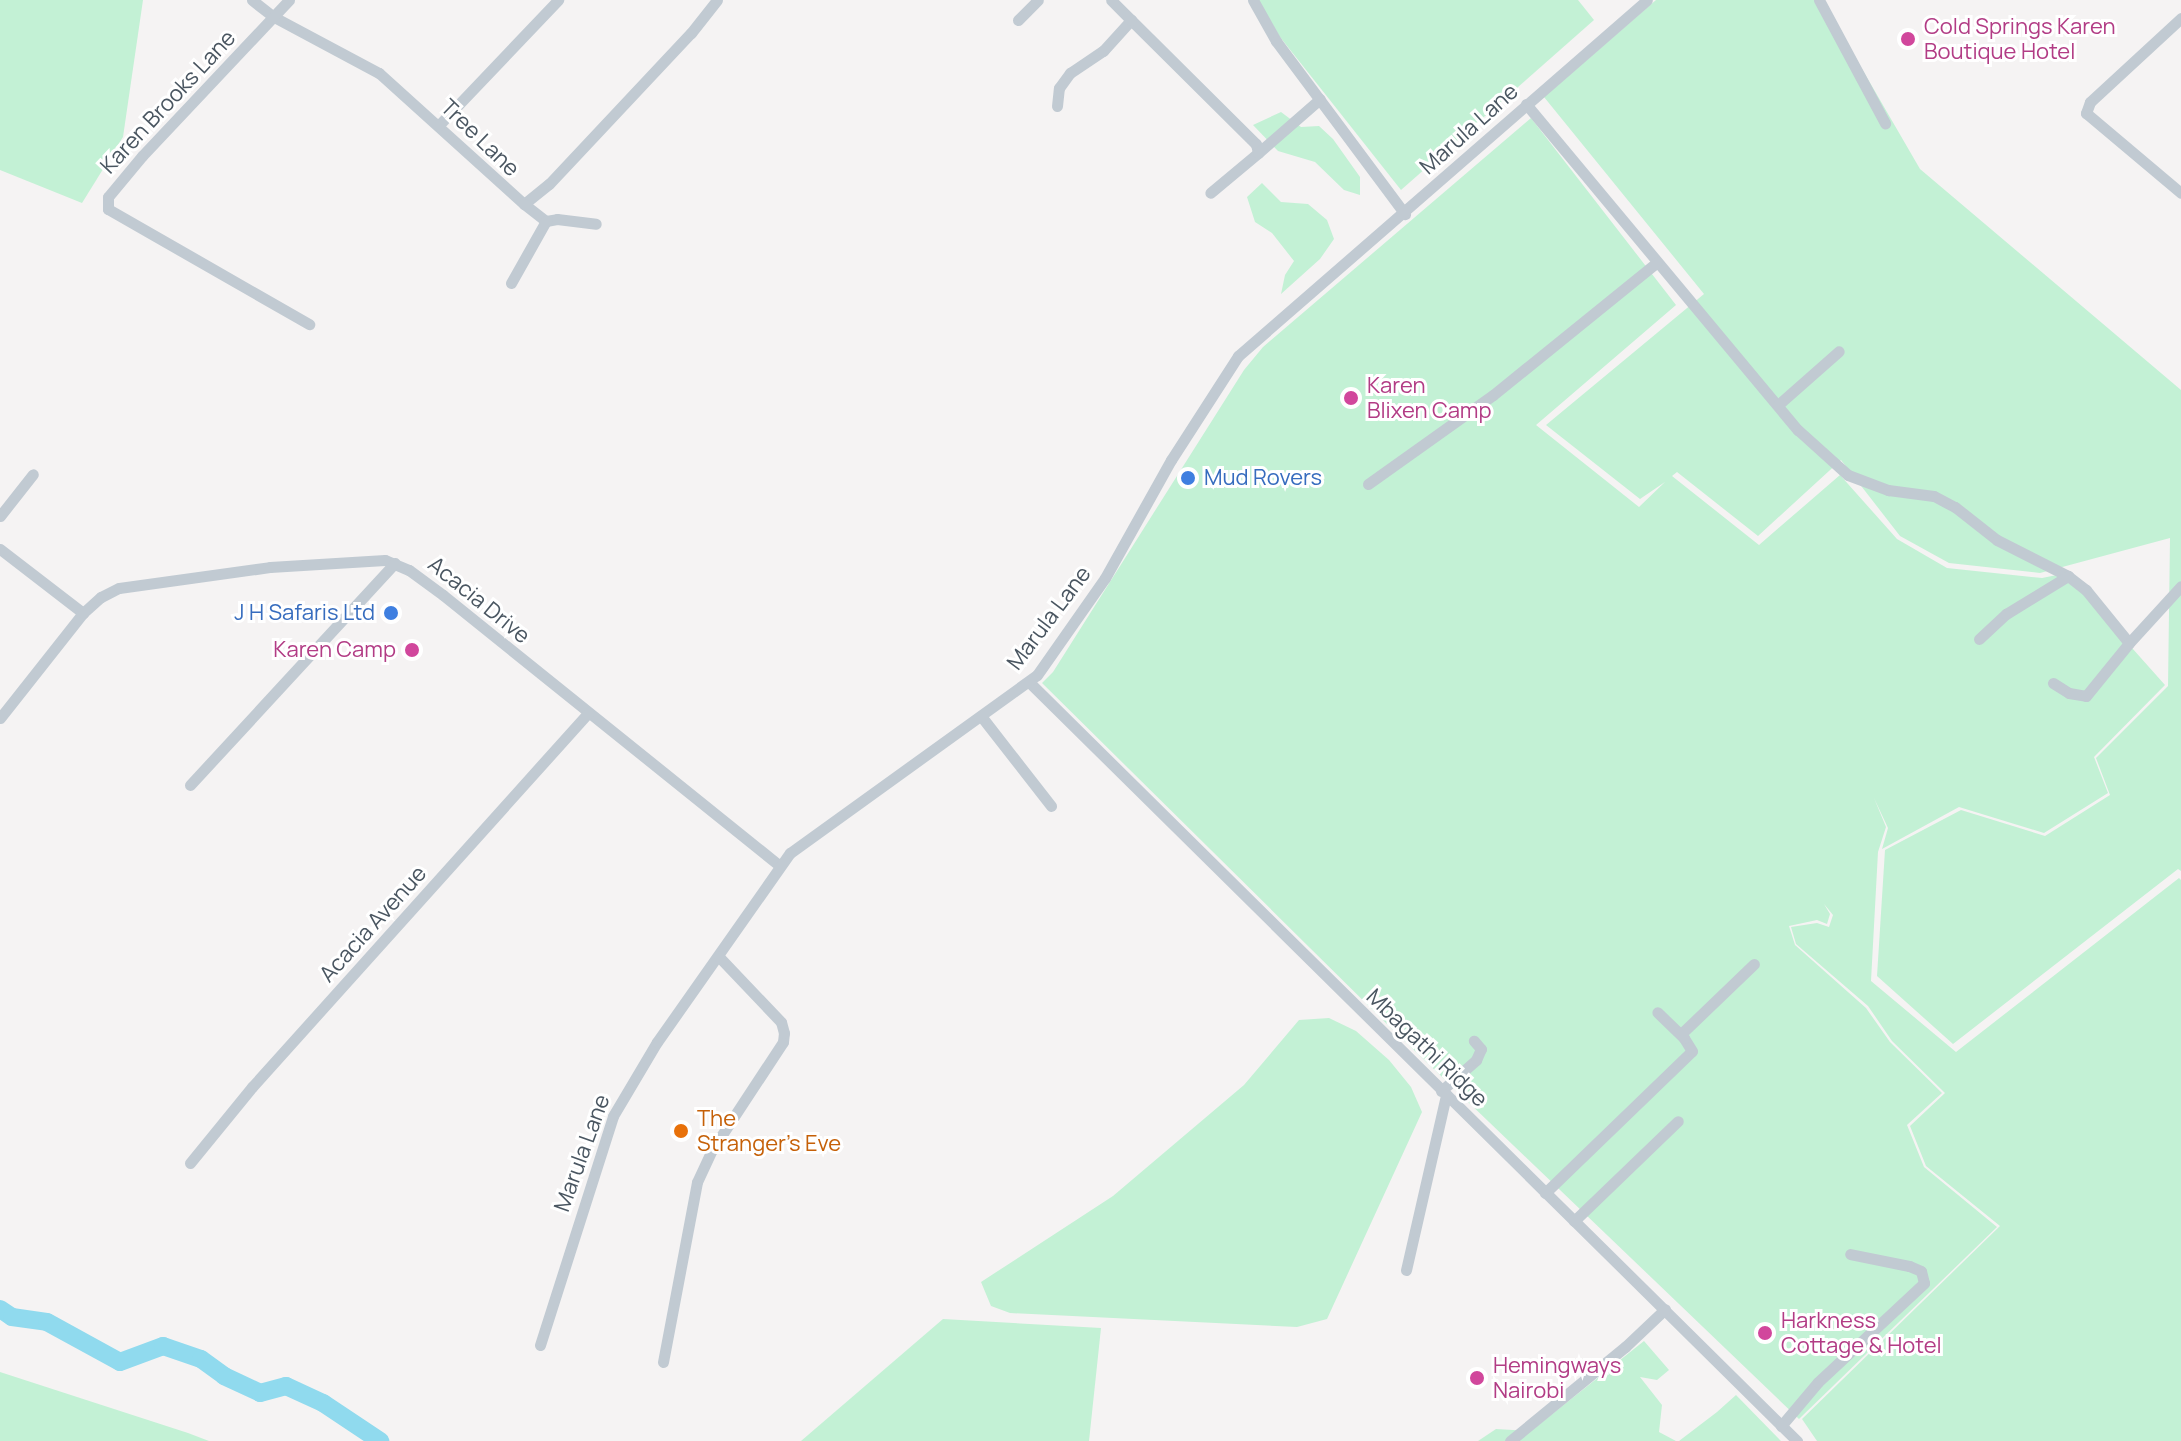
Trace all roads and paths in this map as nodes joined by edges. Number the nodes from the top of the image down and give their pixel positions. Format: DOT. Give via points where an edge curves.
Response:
graph roads {
  1 [pos="252,0"];
  2 [pos="289,0"];
  3 [pos="558,0"];
  4 [pos="717,0"];
  5 [pos="1038,0"];
  6 [pos="1111,0"];
  7 [pos="1253,0"];
  8 [pos="1647,0"];
  9 [pos="1819,0"];
  10 [pos="274,17"];
  11 [pos="2181,18"];
  12 [pos="1018,20"];
  13 [pos="1131,20"];
  14 [pos="1320,99"];
  15 [pos="1526,104"];
  16 [pos="1057,106"];
  17 [pos="1885,123"];
  18 [pos="439,125"];
  19 [pos="1258,153"];
  20 [pos="1210,193"];
  21 [pos="2181,193"];
  22 [pos="524,204"];
  23 [pos="1405,214"];
  24 [pos="546,221"];
  25 [pos="596,224"];
  26 [pos="1657,262"];
  27 [pos="511,283"];
  28 [pos="309,324"];
  29 [pos="1839,351"];
  30 [pos="1778,405"];
  31 [pos="33,474"];
  32 [pos="1368,484"];
  33 [pos="0,516"];
  34 [pos="0,549"];
  35 [pos="395,563"];
  36 [pos="2068,576"];
  37 [pos="2181,586"];
  38 [pos="83,613"];
  39 [pos="1979,639"];
  40 [pos="2129,643"];
  41 [pos="1029,682"];
  42 [pos="2053,683"];
  43 [pos="588,713"];
  44 [pos="981,716"];
  45 [pos="0,718"];
  46 [pos="190,785"];
  47 [pos="1051,806"];
  48 [pos="780,866"];
  49 [pos="719,957"];
  50 [pos="1754,964"];
  51 [pos="1657,1012"];
  52 [pos="1681,1034"];
  53 [pos="1474,1041"];
  54 [pos="1444,1093"];
  55 [pos="1678,1121"];
  56 [pos="190,1163"];
  57 [pos="1545,1193"];
  58 [pos="1574,1221"];
  59 [pos="1850,1254"];
  60 [pos="1406,1270"];
  61 [pos="1665,1309"];
  62 [pos="540,1345"];
  63 [pos="663,1362"];
  64 [pos="1781,1426"];
  65 [pos="1510,1441"];
  66 [pos="1797,1441"];
  1 -- 10 [label="street, Tree Lane"];
  2 -- 10 [label="street, Karen Brooks Lane"];
  3 -- 18 [label="street"];
  4 -- 22 [label="street, Tree Lane" via="549,184"];
  5 -- 12 [label="street"];
  6 -- 13 [label="street"];
  7 -- 14 [label="street"];
  8 -- 15 [label="street, Marula Lane"];
  9 -- 17 [label="street"];
  10 -- 18 [label="street, Tree Lane" via="379,73"];
  10 -- 28 [label="street, Karen Brooks Lane" via="142,156 108,197 108,209"];
  11 -- 21 [label="street" via="2090,102 2086,113"];
  13 -- 16 [label="street" via="1103,51 1070,73 1059,88"];
  13 -- 19 [label="street" via="1256,144"];
  14 -- 19 [label="street"];
  14 -- 23 [label="street"];
  15 -- 23 [label="street, Marula Lane"];
  15 -- 26 [label="street"];
  18 -- 22 [label="street, Tree Lane"];
  19 -- 20 [label="street"];
  22 -- 24 [label="street"];
  23 -- 41 [label="street, Marula Lane" via="1238,356 1171,460 1105,578"];
  24 -- 25 [label="street"];
  24 -- 27 [label="street"];
  26 -- 30 [label="street"];
  26 -- 32 [label="street" via="1493,395"];
  29 -- 30 [label="street"];
  30 -- 36 [label="street" via="1848,475 1888,490 1934,496 1997,540"];
  31 -- 33 [label="street"];
  34 -- 38 [label="street"];
  35 -- 38 [label="street, Acacia Drive" via="374,559 270,567 119,588"];
  35 -- 43 [label="street, Acacia Drive" via="443,595"];
  35 -- 46 [label="street"];
  36 -- 39 [label="street" via="2006,614"];
  36 -- 40 [label="street"];
  37 -- 40 [label="street"];
  38 -- 45 [label="street, Acacia Drive"];
  40 -- 42 [label="street" via="2086,696"];
  41 -- 44 [label="street, Marula Lane"];
  41 -- 54 [label="street, Mbagathi Ridge"];
  43 -- 48 [label="street, Acacia Drive"];
  43 -- 56 [label="street, Acacia Avenue"];
  44 -- 47 [label="street"];
  44 -- 48 [label="street, Marula Lane" via="800,844"];
  48 -- 49 [label="street, Marula Lane"];
  49 -- 62 [label="street, Marula Lane" via="657,1042 613,1116"];
  49 -- 63 [label="street" via="781,1022 783,1042 707,1158 697,1182"];
  50 -- 52 [label="street"];
  51 -- 52 [label="street"];
  52 -- 57 [label="street" via="1692,1051"];
  53 -- 54 [label="street" via="1481,1049 1476,1060"];
  54 -- 57 [label="street, Mbagathi Ridge"];
  54 -- 60 [label="street"];
  55 -- 58 [label="street"];
  57 -- 58 [label="street, Mbagathi Ridge"];
  58 -- 61 [label="street, Mbagathi Ridge"];
  59 -- 64 [label="street" via="1909,1266 1921,1271 1924,1283 1818,1382"];
  61 -- 64 [label="street, Mbagathi Ridge"];
  61 -- 65 [label="street"];
  64 -- 66 [label="street, Mbagathi Ridge"];
}
